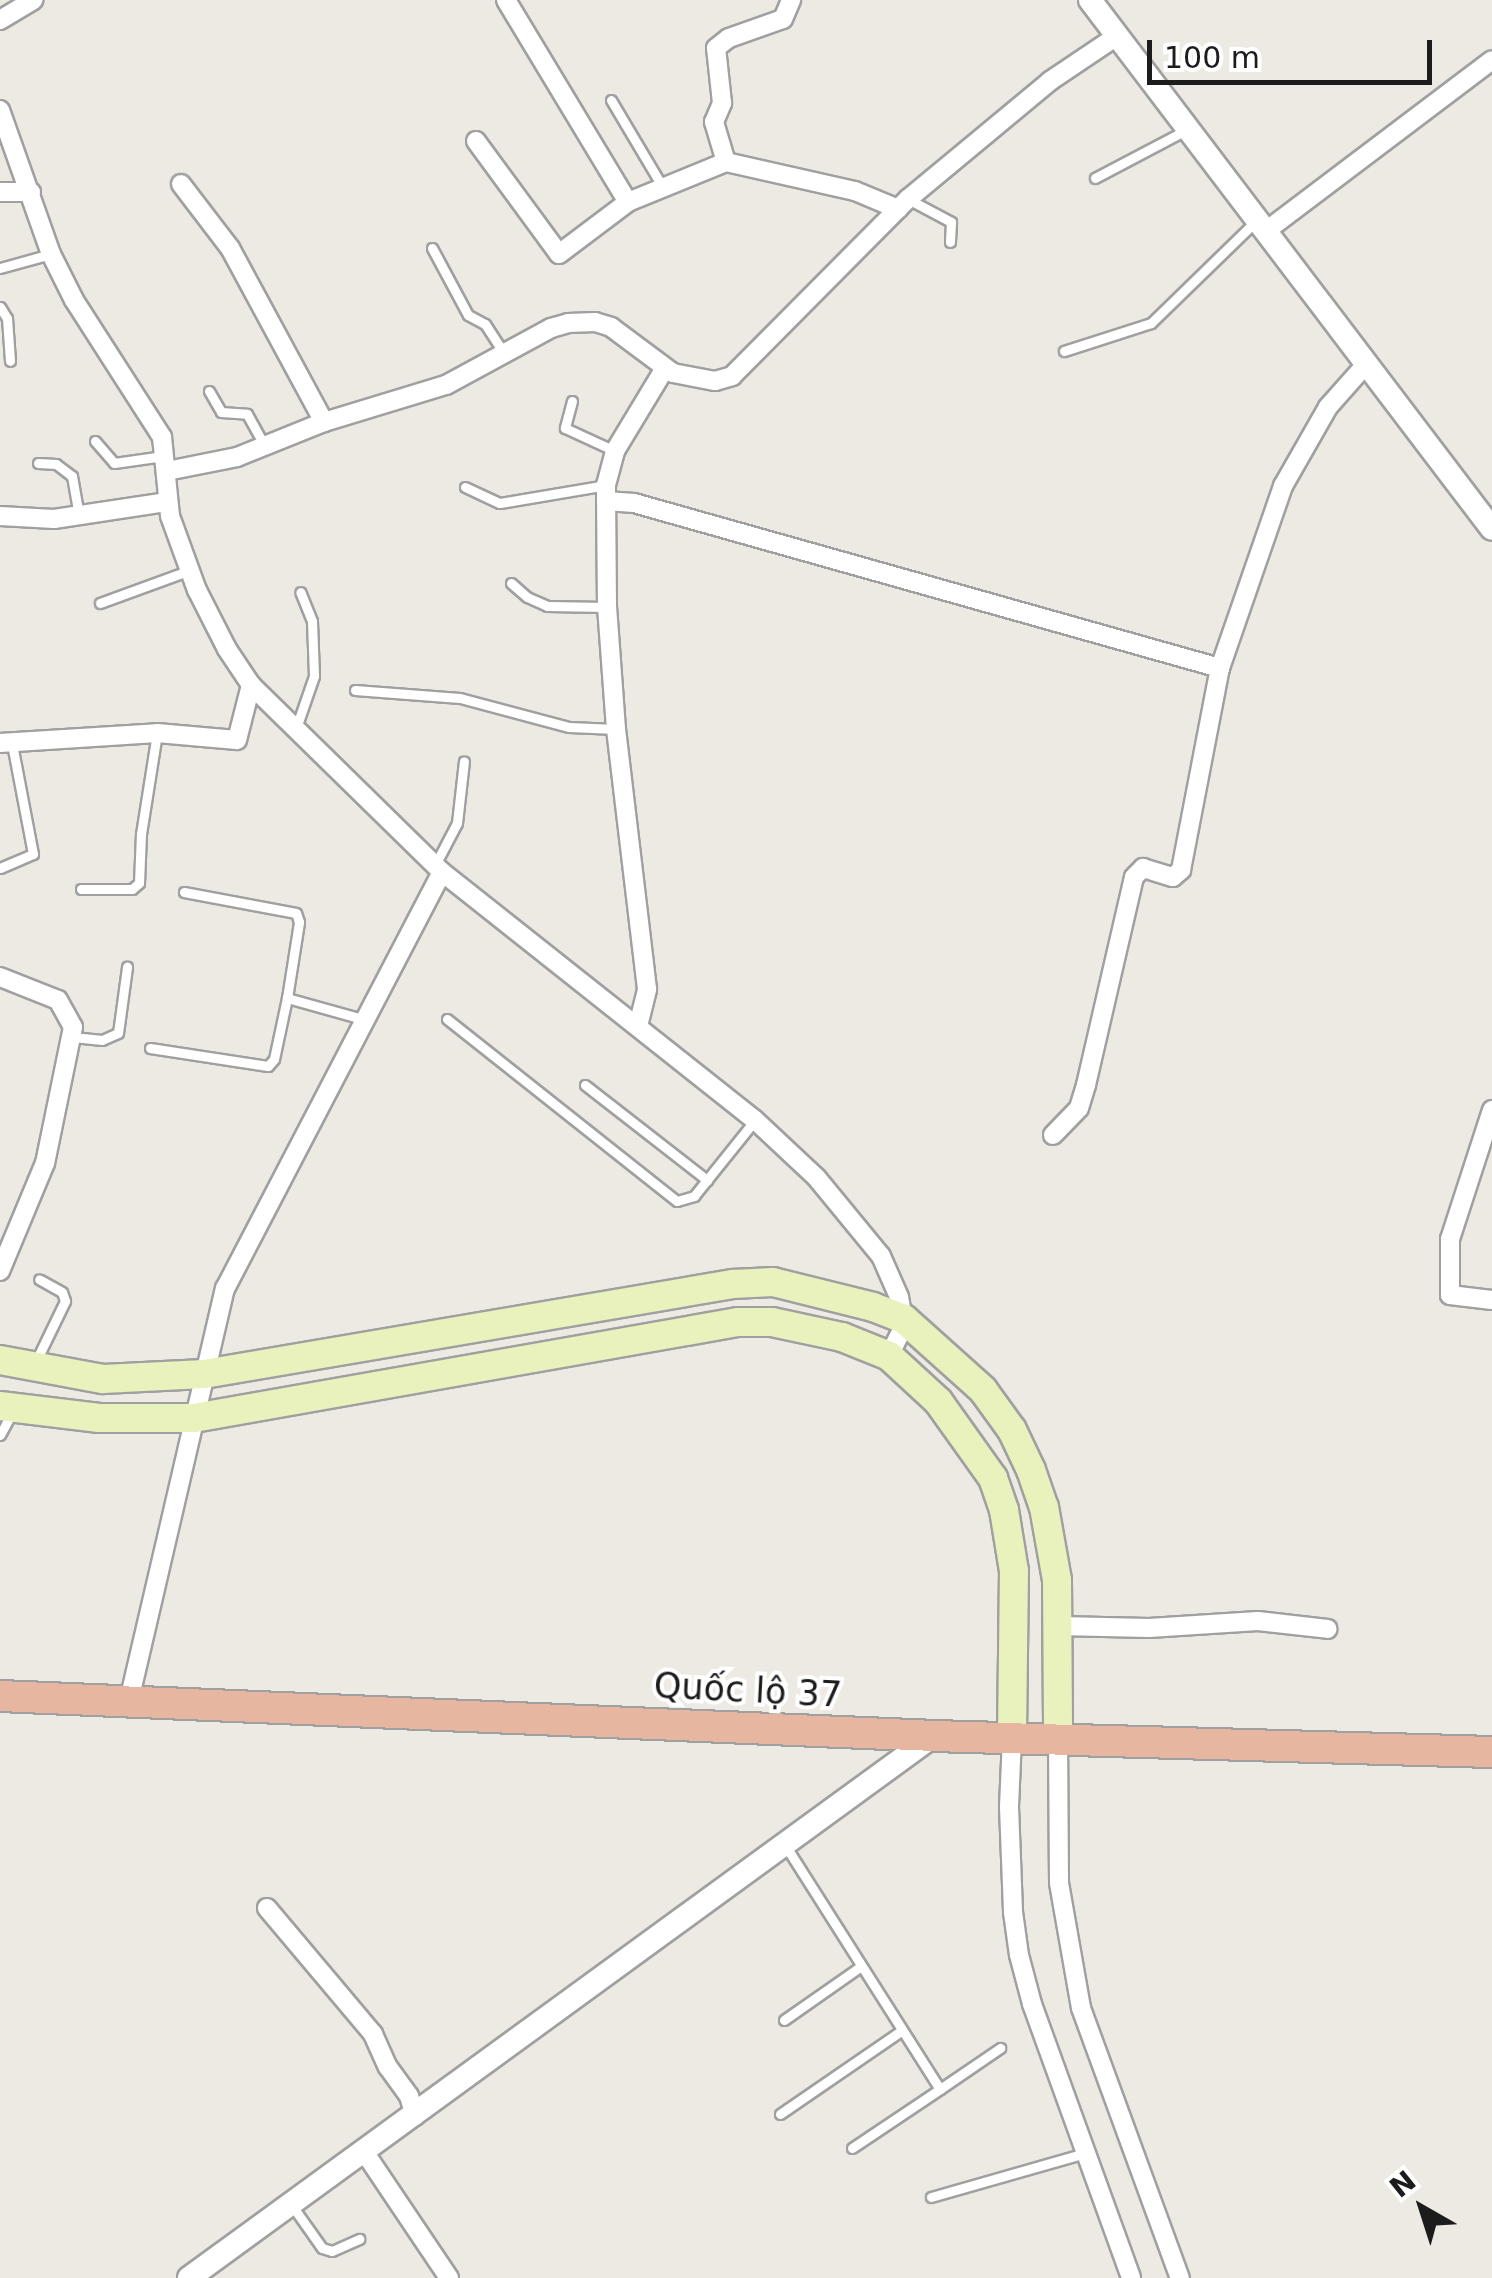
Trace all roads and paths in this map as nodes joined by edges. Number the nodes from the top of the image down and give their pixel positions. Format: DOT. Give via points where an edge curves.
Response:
graph roads {
  1 [pos="33,0"];
  2 [pos="506,0"];
  3 [pos="791,0"];
  4 [pos="1090,0"];
  5 [pos="4,11"];
  6 [pos="1117,36"];
  7 [pos="1492,60"];
  8 [pos="611,100"];
  9 [pos="0,110"];
  10 [pos="1188,129"];
  11 [pos="476,141"];
  12 [pos="726,162"];
  13 [pos="1095,178"];
  14 [pos="180,184"];
  15 [pos="662,186"];
  16 [pos="0,192"];
  17 [pos="31,192"];
  18 [pos="628,202"];
  19 [pos="903,204"];
  20 [pos="1261,225"];
  21 [pos="950,242"];
  22 [pos="432,248"];
  23 [pos="50,254"];
  24 [pos="0,268"];
  25 [pos="0,307"];
  26 [pos="1064,351"];
  27 [pos="504,353"];
  28 [pos="10,360"];
  29 [pos="1366,363"];
  30 [pos="666,368"];
  31 [pos="208,390"];
  32 [pos="572,401"];
  33 [pos="324,422"];
  34 [pos="95,441"];
  35 [pos="264,445"];
  36 [pos="615,451"];
  37 [pos="38,462"];
  38 [pos="167,464"];
  39 [pos="465,486"];
  40 [pos="606,493"];
  41 [pos="166,502"];
  42 [pos="79,514"];
  43 [pos="0,516"];
  44 [pos="1492,530"];
  45 [pos="190,570"];
  46 [pos="511,582"];
  47 [pos="300,592"];
  48 [pos="100,603"];
  49 [pos="608,606"];
  50 [pos="1220,668"];
  51 [pos="250,685"];
  52 [pos="354,690"];
  53 [pos="296,728"];
  54 [pos="616,729"];
  55 [pos="157,733"];
  56 [pos="6,744"];
  57 [pos="464,761"];
  58 [pos="0,868"];
  59 [pos="438,868"];
  60 [pos="81,889"];
  61 [pos="184,892"];
  62 [pos="127,967"];
  63 [pos="0,977"];
  64 [pos="287,998"];
  65 [pos="447,1018"];
  66 [pos="362,1019"];
  67 [pos="638,1026"];
  68 [pos="73,1037"];
  69 [pos="150,1048"];
  70 [pos="584,1084"];
  71 [pos="1492,1110"];
  72 [pos="755,1120"];
  73 [pos="1053,1135"];
  74 [pos="707,1180"];
  75 [pos="0,1270"];
  76 [pos="39,1279"];
  77 [pos="1492,1300"];
  78 [pos="897,1340"];
  79 [pos="0,1360"];
  80 [pos="34,1368"];
  81 [pos="204,1374"];
  82 [pos="4,1417"];
  83 [pos="194,1418"];
  84 [pos="1060,1626"];
  85 [pos="1328,1629"];
  86 [pos="0,1696"];
  87 [pos="129,1700"];
  88 [pos="933,1736"];
  89 [pos="1013,1738"];
  90 [pos="1053,1738"];
  91 [pos="1492,1752"];
  92 [pos="784,1844"];
  93 [pos="267,1908"];
  94 [pos="861,1966"];
  95 [pos="784,2020"];
  96 [pos="902,2030"];
  97 [pos="1000,2048"];
  98 [pos="940,2089"];
  99 [pos="780,2114"];
  100 [pos="416,2116"];
  101 [pos="852,2148"];
  102 [pos="1085,2153"];
  103 [pos="365,2154"];
  104 [pos="931,2197"];
  105 [pos="291,2205"];
  106 [pos="359,2239"];
  107 [pos="192,2277"];
  108 [pos="449,2278"];
  109 [pos="1131,2278"];
  110 [pos="1180,2278"];
  1 -- 5 [label="street"];
  2 -- 18 [label="street"];
  3 -- 12 [label="street" via="783,18 716,48 722,103 714,131"];
  4 -- 6 [label="street"];
  6 -- 10 [label="street"];
  6 -- 19 [label="street" via="1050,82"];
  7 -- 20 [label="street"];
  8 -- 15 [label="lane"];
  9 -- 17 [label="street"];
  10 -- 13 [label="lane"];
  10 -- 20 [label="street"];
  11 -- 18 [label="street" via="559,254"];
  12 -- 15 [label="street"];
  12 -- 19 [label="street"];
  14 -- 33 [label="street" via="230,248"];
  15 -- 18 [label="street"];
  16 -- 17 [label="street"];
  17 -- 23 [label="street"];
  19 -- 21 [label="lane" via="952,222"];
  19 -- 30 [label="street" via="732,376 716,380"];
  20 -- 26 [label="lane" via="1151,322"];
  20 -- 29 [label="street"];
  22 -- 27 [label="lane" via="468,315 484,324"];
  23 -- 24 [label="lane"];
  23 -- 38 [label="street" via="154,422"];
  25 -- 28 [label="lane"];
  27 -- 30 [label="street" via="551,328 596,322"];
  27 -- 33 [label="street" via="446,385"];
  29 -- 44 [label="street"];
  29 -- 50 [label="street" via="1328,407 1283,486"];
  30 -- 36 [label="street"];
  31 -- 35 [label="lane" via="221,412 247,414"];
  32 -- 36 [label="lane" via="565,428"];
  33 -- 35 [label="street"];
  34 -- 38 [label="lane" via="114,463"];
  35 -- 38 [label="street" via="220,462"];
  36 -- 40 [label="street"];
  37 -- 42 [label="lane" via="56,464 72,476"];
  38 -- 41 [label="street"];
  39 -- 40 [label="lane" via="500,503"];
  40 -- 49 [label="street"];
  40 -- 50 [label="street"];
  41 -- 42 [label="street"];
  41 -- 45 [label="street"];
  42 -- 43 [label="street"];
  45 -- 48 [label="lane"];
  45 -- 51 [label="street"];
  46 -- 49 [label="lane" via="547,606"];
  47 -- 53 [label="lane" via="312,621 314,676"];
  49 -- 54 [label="street"];
  50 -- 73 [label="street" via="1181,870 1172,877 1142,868 1136,873 1086,1086 1079,1108"];
  51 -- 53 [label="street"];
  51 -- 55 [label="street" via="237,740"];
  52 -- 54 [label="lane" via="460,698 555,724"];
  53 -- 59 [label="street"];
  54 -- 67 [label="street" via="647,989"];
  55 -- 56 [label="street"];
  55 -- 60 [label="lane" via="139,883 132,889"];
  56 -- 58 [label="lane" via="33,854"];
  57 -- 59 [label="lane" via="457,823"];
  59 -- 66 [label="street"];
  59 -- 67 [label="street"];
  61 -- 64 [label="lane" via="296,913"];
  62 -- 68 [label="lane" via="118,1033 102,1040"];
  63 -- 68 [label="street" via="58,1000"];
  64 -- 66 [label="lane"];
  64 -- 69 [label="lane" via="268,1066"];
  65 -- 74 [label="lane" via="669,1196 686,1200"];
  66 -- 81 [label="street" via="225,1288"];
  67 -- 72 [label="street"];
  68 -- 75 [label="street" via="45,1163"];
  70 -- 74 [label="lane"];
  71 -- 77 [label="street" via="1450,1239 1450,1295"];
  72 -- 74 [label="lane"];
  72 -- 78 [label="street" via="816,1178 881,1256"];
  76 -- 80 [label="lane" via="65,1300"];
  78 -- 81 [label="main road" via="814,1289 773,1282"];
  78 -- 83 [label="main road" via="738,1322"];
  78 -- 84 [label="main road" via="945,1351 1012,1430 1044,1506"];
  78 -- 89 [label="main road" via="993,1478 1004,1510 1014,1571"];
  79 -- 80 [label="main road"];
  80 -- 81 [label="main road" via="103,1378"];
  81 -- 83 [label="street"];
  82 -- 83 [label="main road"];
  83 -- 87 [label="street"];
  84 -- 85 [label="street" via="1258,1621"];
  84 -- 90 [label="main road"];
  86 -- 87 [label="highway, Quốc lộ 37"];
  87 -- 88 [label="highway, Quốc lộ 37"];
  88 -- 89 [label="highway, Quốc lộ 37"];
  88 -- 92 [label="street"];
  89 -- 90 [label="highway, Quốc lộ 37"];
  89 -- 102 [label="street" via="1009,1807 1019,1956"];
  90 -- 91 [label="highway, Quốc lộ 37"];
  90 -- 110 [label="street" via="1059,1883 1081,2008"];
  92 -- 94 [label="lane"];
  92 -- 100 [label="street"];
  93 -- 100 [label="street" via="373,2034"];
  94 -- 95 [label="lane"];
  94 -- 96 [label="lane"];
  96 -- 98 [label="lane"];
  96 -- 99 [label="lane"];
  97 -- 98 [label="lane"];
  98 -- 101 [label="lane"];
  100 -- 103 [label="street"];
  102 -- 104 [label="lane"];
  102 -- 109 [label="street"];
  103 -- 105 [label="street"];
  103 -- 108 [label="street"];
  105 -- 106 [label="lane" via="322,2248 332,2251"];
  105 -- 107 [label="street"];
}
